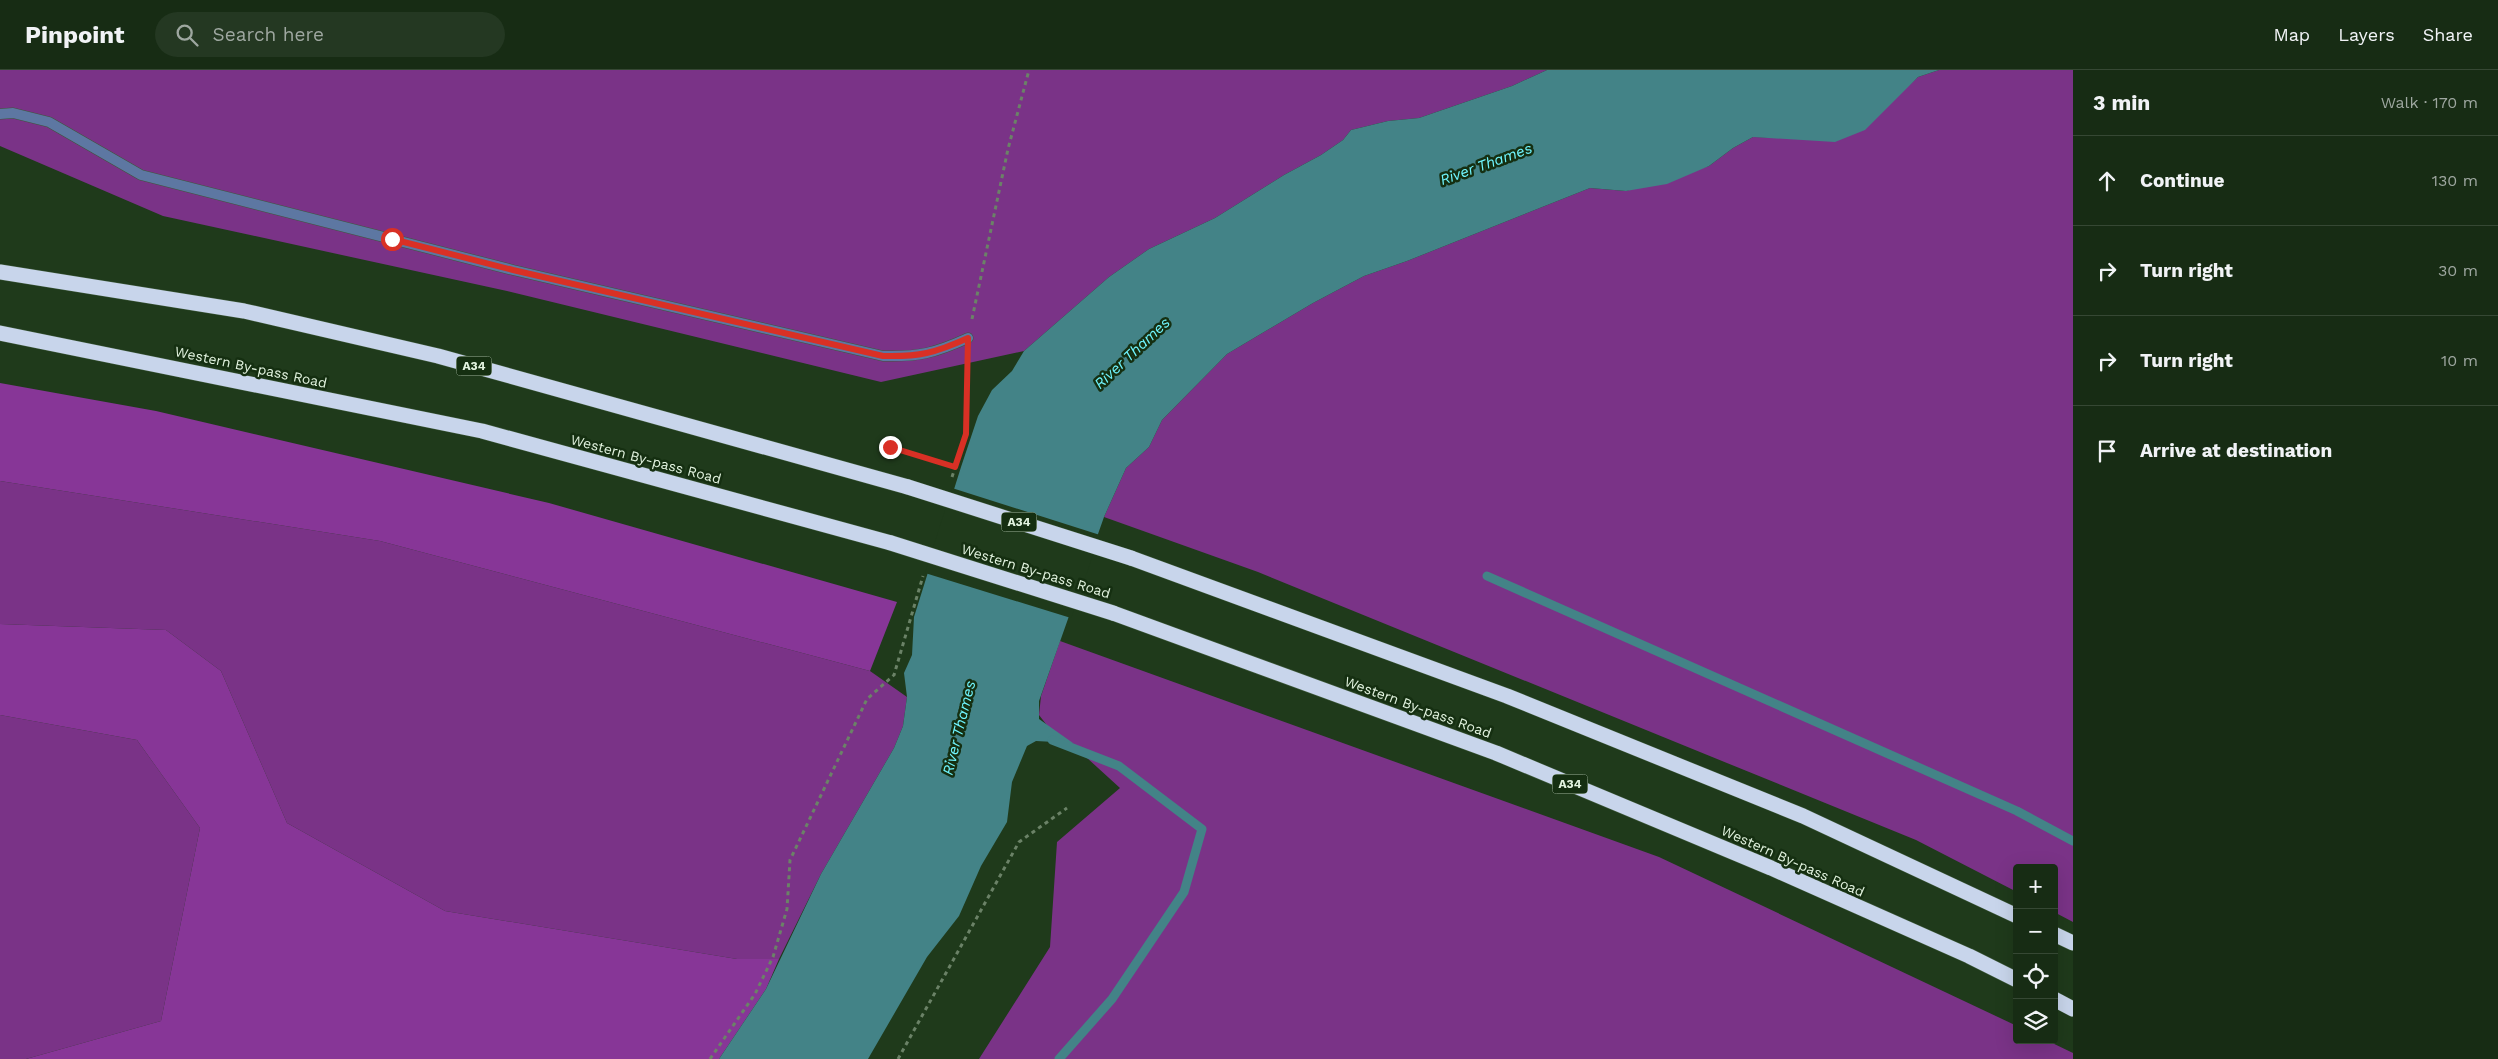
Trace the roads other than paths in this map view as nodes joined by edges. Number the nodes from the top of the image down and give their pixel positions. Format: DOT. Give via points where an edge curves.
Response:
graph roads {
  1 [pos="0,114"];
  2 [pos="0,272"];
  3 [pos="0,333"];
  4 [pos="968,338"];
  5 [pos="2013,914"];
  6 [pos="2058,936"];
  7 [pos="2073,943"];
  8 [pos="2013,978"];
  9 [pos="2058,1001"];
  10 [pos="2073,1008"];
  1 -- 4 [label="lane" via="13,113 49,122 141,175 513,270 883,356 911,357 938,352"];
  2 -- 5 [label="highway, A34, bridge" via="244,310 438,356 908,487 1131,558 1507,696 1802,816"];
  3 -- 8 [label="highway, Western By-pass Road / A34, bridge" via="482,431 891,543 1113,613 1496,753 1772,868"];
  6 -- 7 [label="highway"];
  9 -- 10 [label="highway"];
}
